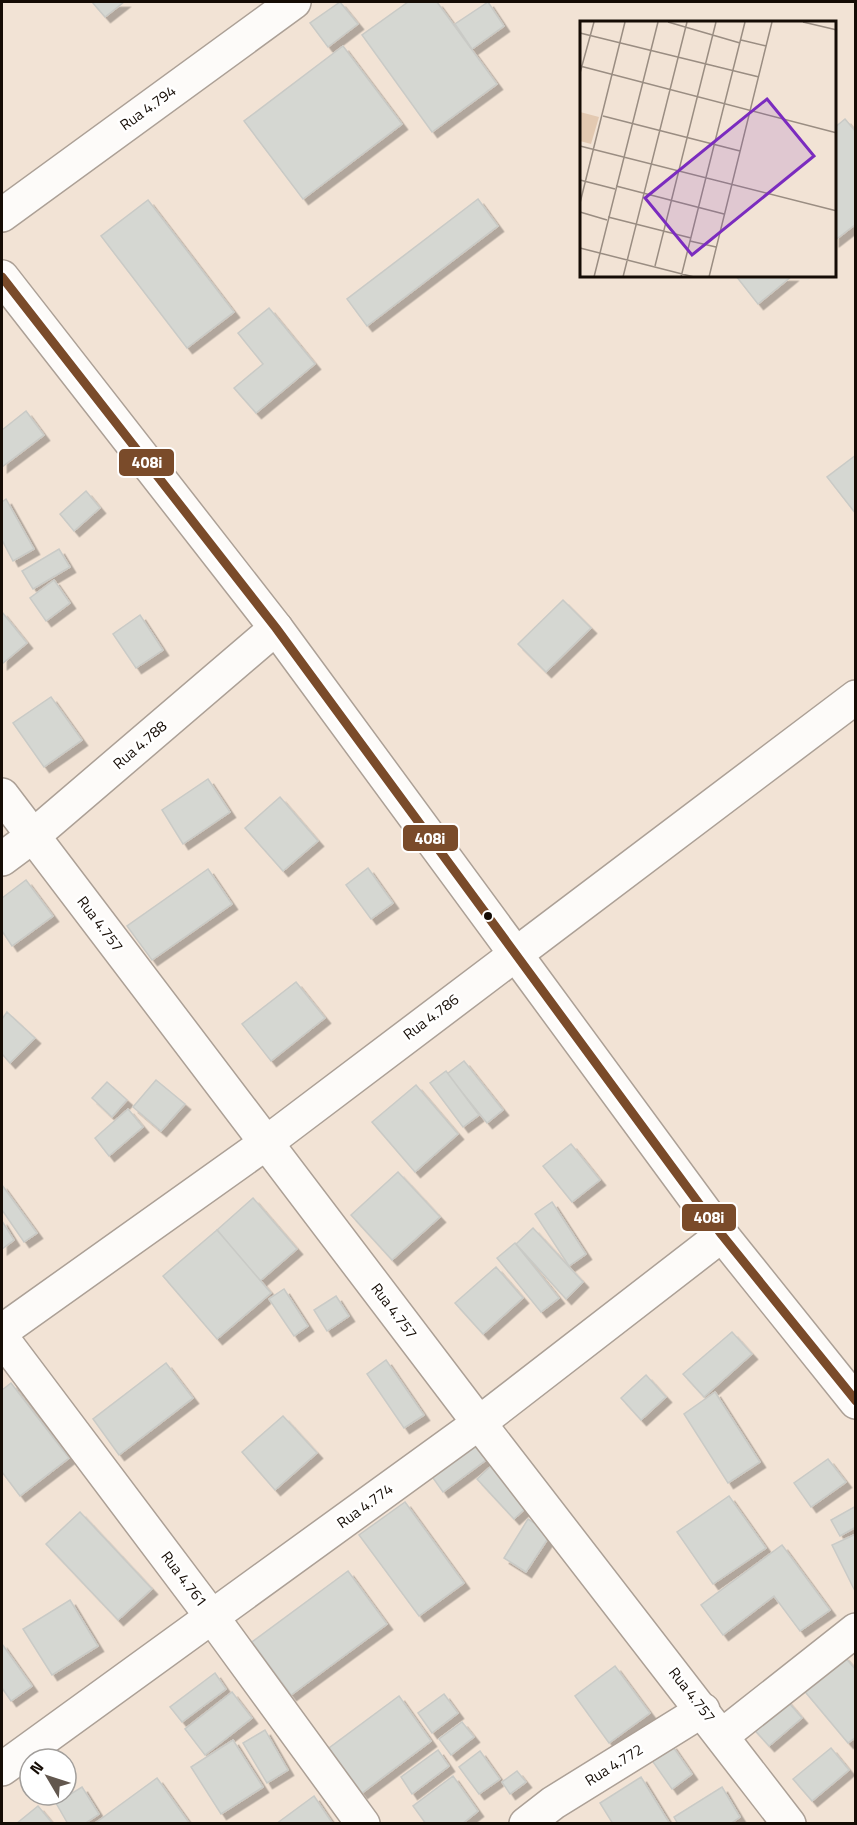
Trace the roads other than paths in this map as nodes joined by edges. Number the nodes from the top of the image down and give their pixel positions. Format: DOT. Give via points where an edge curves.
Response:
graph roads {
  1 [pos="294,2"];
  2 [pos="2,215"];
  3 [pos="2,277"];
  4 [pos="276,628"];
  5 [pos="855,697"];
  6 [pos="2,795"];
  7 [pos="33,836"];
  8 [pos="2,859"];
  9 [pos="514,954"];
  10 [pos="266,1143"];
  11 [pos="722,1234"];
  12 [pos="2,1331"];
  13 [pos="2,1338"];
  14 [pos="855,1402"];
  15 [pos="479,1423"];
  16 [pos="212,1617"];
  17 [pos="855,1630"];
  18 [pos="713,1722"];
  19 [pos="2,1769"];
  20 [pos="363,1824"];
  21 [pos="526,1824"];
  22 [pos="789,1824"];
  1 -- 2 [label="street, Rua 4.794"];
  3 -- 4 [label="street"];
  4 -- 7 [label="street, Rua 4.788"];
  4 -- 9 [label="street"];
  5 -- 9 [label="street, Rua 4.786"];
  6 -- 7 [label="street, Rua 4.757"];
  7 -- 8 [label="street, Rua 4.788"];
  7 -- 10 [label="street, Rua 4.757"];
  9 -- 10 [label="street, Rua 4.786"];
  9 -- 11 [label="street"];
  10 -- 12 [label="street, Rua 4.786"];
  10 -- 15 [label="street, Rua 4.757"];
  11 -- 14 [label="street"];
  11 -- 15 [label="street, Rua 4.774"];
  13 -- 16 [label="street, Rua 4.761"];
  15 -- 16 [label="street, Rua 4.774"];
  15 -- 18 [label="street, Rua 4.757"];
  16 -- 19 [label="street, Rua 4.774"];
  16 -- 20 [label="street, Rua 4.761"];
  17 -- 18 [label="street, Rua 4.772"];
  18 -- 21 [label="street, Rua 4.772" via="553,1803"];
  18 -- 22 [label="street, Rua 4.757"];
}
